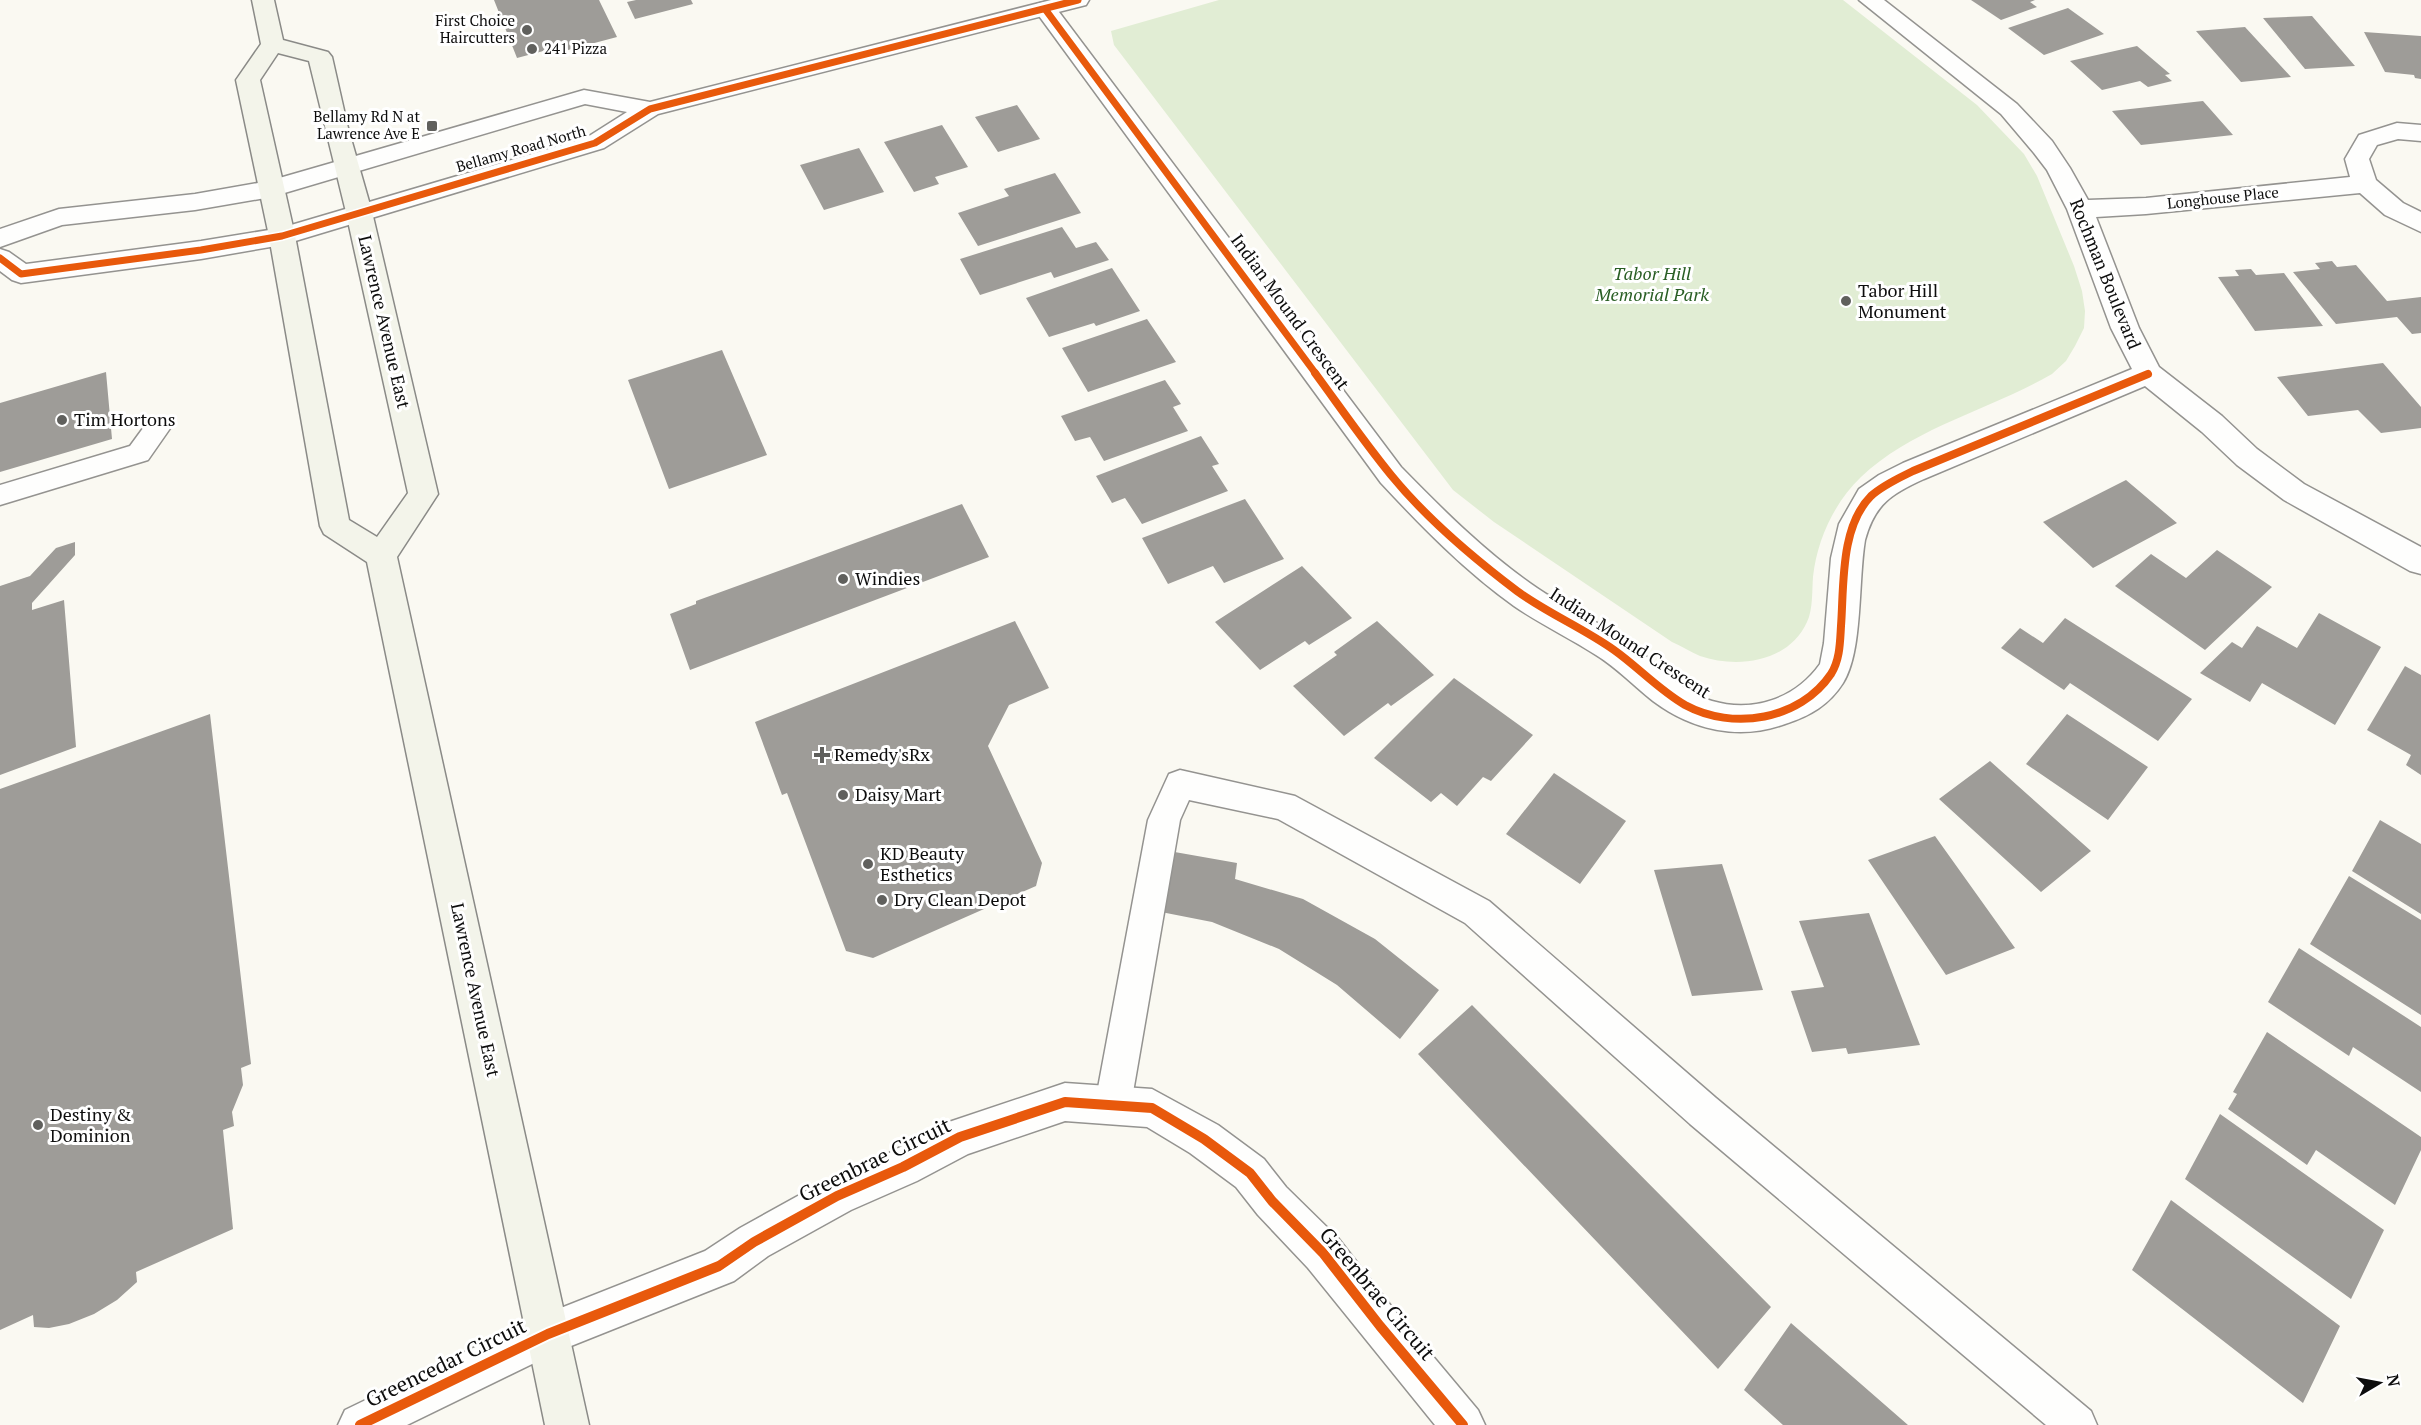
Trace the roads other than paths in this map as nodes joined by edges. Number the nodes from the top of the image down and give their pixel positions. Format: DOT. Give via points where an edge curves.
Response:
graph roads {
  1 [pos="263,0"];
  2 [pos="1078,0"];
  3 [pos="1870,0"];
  4 [pos="1045,9"];
  5 [pos="272,44"];
  6 [pos="650,108"];
  7 [pos="2421,133"];
  8 [pos="346,167"];
  9 [pos="2365,184"];
  10 [pos="271,189"];
  11 [pos="2080,209"];
  12 [pos="359,212"];
  13 [pos="2421,223"];
  14 [pos="282,236"];
  15 [pos="0,238"];
  16 [pos="0,258"];
  17 [pos="2148,374"];
  18 [pos="158,428"];
  19 [pos="0,495"];
  20 [pos="381,555"];
  21 [pos="2421,562"];
  22 [pos="1113,1104"];
  23 [pos="548,1334"];
  24 [pos="360,1425"];
  25 [pos="567,1425"];
  26 [pos="1463,1425"];
  27 [pos="2077,1425"];
  1 -- 5 [label="main road"];
  2 -- 4 [label="street, Bellamy Road North"];
  3 -- 11 [label="street, Rochman Boulevard" via="2028,127"];
  4 -- 6 [label="street, Bellamy Road North"];
  4 -- 17 [label="street, Indian Mound Crescent" via="1391,475 1440,527 1518,591 1614,650 1696,710 1729,718 1757,717 1783,712 1816,695 1836,660 1849,543 1854,524 1870,498 1920,468"];
  5 -- 8 [label="main road, Lawrence Avenue East" via="320,57"];
  5 -- 10 [label="main road" via="248,80"];
  6 -- 8 [label="street, Bellamy Road North" via="584,97"];
  6 -- 12 [label="street, Bellamy Road North" via="596,143"];
  7 -- 9 [label="street" via="2397,131 2368,140 2357,159"];
  8 -- 10 [label="street, Bellamy Road North"];
  8 -- 12 [label="main road, Lawrence Avenue East"];
  9 -- 11 [label="street, Longhouse Place"];
  9 -- 13 [label="street" via="2394,210"];
  10 -- 14 [label="main road"];
  10 -- 15 [label="street, Bellamy Road North" via="59,217"];
  11 -- 17 [label="street, Rochman Boulevard" via="2125,328"];
  12 -- 14 [label="street, Bellamy Road North"];
  12 -- 20 [label="main road, Lawrence Avenue East" via="423,494"];
  14 -- 16 [label="street, Bellamy Road North" via="21,274"];
  14 -- 20 [label="main road" via="335,526"];
  17 -- 21 [label="street, Rochman Boulevard" via="2294,492"];
  18 -- 19 [label="lane" via="139,453"];
  20 -- 23 [label="main road, Lawrence Avenue East"];
  22 -- 23 [label="street, Greenbrae Circuit" via="1065,1102 960,1137 837,1196 753,1242 719,1266"];
  22 -- 26 [label="street, Greenbrae Circuit" via="1152,1108 1250,1173 1323,1253"];
  22 -- 27 [label="lane" via="1164,820 1180,784 1284,806 1477,912 1703,1111"];
  23 -- 24 [label="street, Greencedar Circuit"];
  23 -- 25 [label="main road, Lawrence Avenue East"];
}
